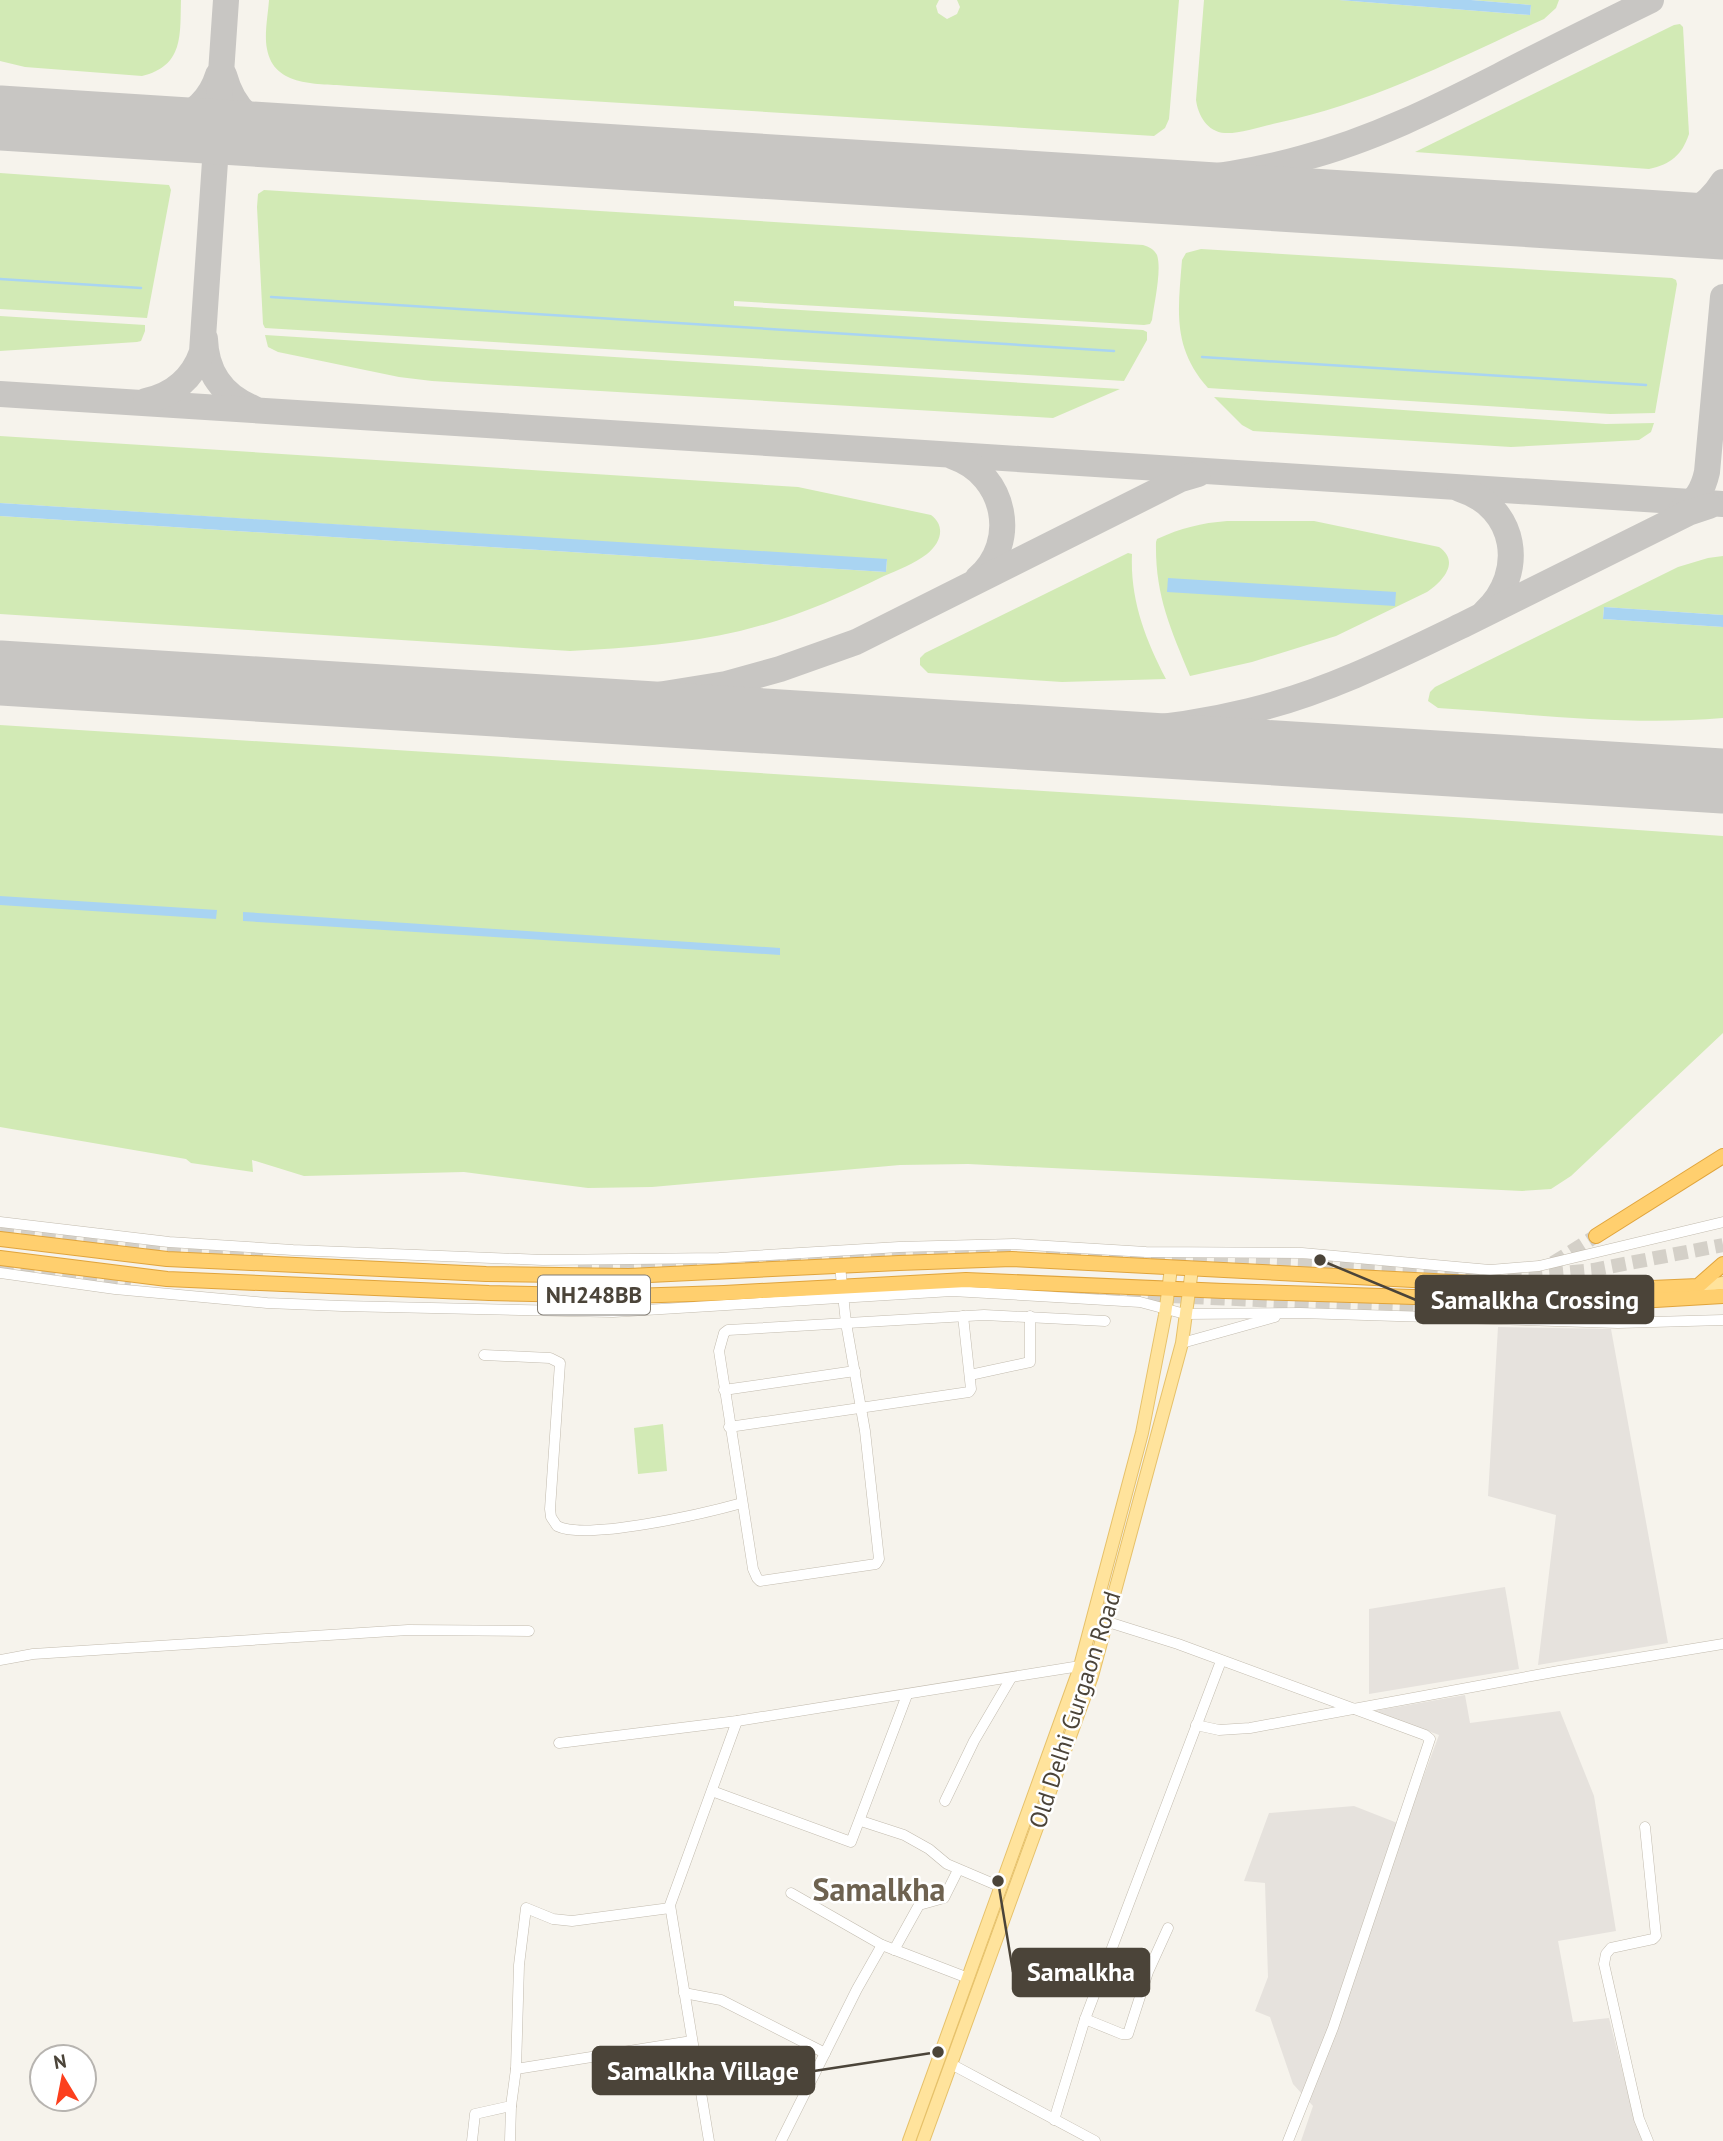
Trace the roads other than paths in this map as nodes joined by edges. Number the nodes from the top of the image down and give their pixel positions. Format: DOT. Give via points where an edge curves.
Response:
graph roads {
  1 [pos="1723,1156"];
  2 [pos="0,1222"];
  3 [pos="1723,1222"];
  4 [pos="1596,1236"];
  5 [pos="0,1239"];
  6 [pos="0,1258"];
  7 [pos="1723,1264"];
  8 [pos="841,1266"];
  9 [pos="1171,1268"];
  10 [pos="1192,1269"];
  11 [pos="0,1272"];
  12 [pos="1723,1283"];
  13 [pos="1698,1286"];
  14 [pos="1168,1288"];
  15 [pos="1190,1290"];
  16 [pos="843,1291"];
  17 [pos="1723,1296"];
  18 [pos="1166,1309"];
  19 [pos="1300,1313"];
  20 [pos="1185,1314"];
  21 [pos="963,1316"];
  22 [pos="1030,1316"];
  23 [pos="1723,1320"];
  24 [pos="1105,1321"];
  25 [pos="846,1323"];
  26 [pos="1182,1343"];
  27 [pos="484,1355"];
  28 [pos="855,1371"];
  29 [pos="970,1375"];
  30 [pos="724,1390"];
  31 [pos="861,1407"];
  32 [pos="729,1427"];
  33 [pos="742,1503"];
  34 [pos="1108,1622"];
  35 [pos="529,1632"];
  36 [pos="1723,1644"];
  37 [pos="0,1660"];
  38 [pos="1221,1661"];
  39 [pos="1079,1669"];
  40 [pos="1092,1676"];
  41 [pos="1011,1678"];
  42 [pos="907,1695"];
  43 [pos="1350,1708"];
  44 [pos="737,1721"];
  45 [pos="1196,1725"];
  46 [pos="559,1743"];
  47 [pos="712,1791"];
  48 [pos="945,1801"];
  49 [pos="860,1821"];
  50 [pos="1646,1827"];
  51 [pos="958,1870"];
  52 [pos="1001,1887"];
  53 [pos="791,1893"];
  54 [pos="670,1908"];
  55 [pos="1168,1928"];
  56 [pos="882,1945"];
  57 [pos="894,1950"];
  58 [pos="968,1978"];
  59 [pos="684,1993"];
  60 [pos="1085,2019"];
  61 [pos="692,2041"];
  62 [pos="825,2053"];
  63 [pos="951,2064"];
  64 [pos="516,2068"];
  65 [pos="511,2106"];
  66 [pos="1054,2120"];
  67 [pos="472,2141"];
  68 [pos="510,2141"];
  69 [pos="709,2141"];
  70 [pos="781,2141"];
  71 [pos="909,2141"];
  72 [pos="923,2141"];
  73 [pos="1096,2141"];
  74 [pos="1288,2141"];
  75 [pos="1648,2141"];
  1 -- 4 [label="highway"];
  2 -- 3 [label="street" via="169,1242 543,1260 719,1258 1014,1244 1146,1252 1302,1253 1490,1270 1539,1266"];
  5 -- 8 [label="highway, NH248BB" via="167,1259 486,1274 629,1276"];
  6 -- 16 [label="highway, NH248BB" via="167,1279 489,1293 630,1296"];
  7 -- 13 [label="highway"];
  8 -- 9 [label="highway, NH248BB" via="1012,1259"];
  8 -- 16 [label="street"];
  9 -- 10 [label="highway, NH248BB"];
  9 -- 14 [label="main road, Old Delhi Gurgaon Road"];
  10 -- 13 [label="highway, NH248BB" via="1605,1290"];
  10 -- 15 [label="main road, Old Delhi Gurgaon Road"];
  11 -- 16 [label="street" via="115,1289 342,1306 613,1312"];
  12 -- 13 [label="main road"];
  14 -- 15 [label="highway, NH248BB"];
  14 -- 16 [label="highway, NH248BB" via="967,1280"];
  14 -- 18 [label="main road, Old Delhi Gurgaon Road"];
  15 -- 17 [label="highway, NH248BB" via="1605,1303"];
  15 -- 20 [label="main road, Old Delhi Gurgaon Road"];
  16 -- 18 [label="street" via="952,1291 1140,1302"];
  16 -- 25 [label="street"];
  18 -- 20 [label="street"];
  18 -- 39 [label="main road, Old Delhi Gurgaon Road" via="1142,1433"];
  19 -- 20 [label="street"];
  19 -- 23 [label="street" via="1618,1323"];
  19 -- 26 [label="street"];
  20 -- 26 [label="main road, Old Delhi Gurgaon Road"];
  21 -- 22 [label="street"];
  21 -- 25 [label="street"];
  21 -- 29 [label="street"];
  22 -- 24 [label="street"];
  22 -- 29 [label="street" via="1030,1363"];
  25 -- 28 [label="street"];
  25 -- 30 [label="street" via="728,1331 719,1346"];
  26 -- 34 [label="main road, Old Delhi Gurgaon Road"];
  27 -- 33 [label="street" via="550,1358 560,1363 550,1509 557,1526 574,1531 638,1525"];
  28 -- 30 [label="street"];
  28 -- 31 [label="street"];
  29 -- 31 [label="street" via="968,1392"];
  30 -- 32 [label="street"];
  31 -- 32 [label="street"];
  31 -- 33 [label="street" via="878,1562 761,1581 753,1569"];
  32 -- 33 [label="street"];
  34 -- 38 [label="street"];
  34 -- 40 [label="main road, Old Delhi Gurgaon Road"];
  35 -- 37 [label="street" via="408,1630 33,1654"];
  36 -- 43 [label="street"];
  38 -- 43 [label="street"];
  38 -- 45 [label="street"];
  39 -- 40 [label="main road"];
  39 -- 41 [label="street"];
  39 -- 52 [label="main road, Old Delhi Gurgaon Road"];
  40 -- 63 [label="main road, Old Delhi Gurgaon Road"];
  41 -- 42 [label="street"];
  41 -- 48 [label="street"];
  42 -- 44 [label="street"];
  42 -- 49 [label="street"];
  43 -- 45 [label="street" via="1250,1728 1219,1731"];
  43 -- 74 [label="street" via="1425,1735 1430,1743 1333,2028"];
  44 -- 46 [label="street"];
  44 -- 47 [label="street"];
  45 -- 60 [label="street"];
  47 -- 49 [label="street" via="850,1842"];
  47 -- 54 [label="street"];
  49 -- 51 [label="street" via="904,1835"];
  50 -- 75 [label="street" via="1656,1936 1611,1948 1604,1964"];
  51 -- 52 [label="street"];
  51 -- 57 [label="street" via="944,1898 919,1905"];
  52 -- 58 [label="main road, Old Delhi Gurgaon Road"];
  53 -- 56 [label="street"];
  54 -- 59 [label="street"];
  54 -- 64 [label="street" via="572,1921 552,1919 526,1908"];
  55 -- 60 [label="street" via="1128,2034"];
  56 -- 57 [label="street"];
  56 -- 62 [label="street"];
  57 -- 58 [label="street"];
  58 -- 71 [label="main road, Old Delhi Gurgaon Road"];
  59 -- 61 [label="street"];
  59 -- 62 [label="street" via="721,2000"];
  60 -- 66 [label="street"];
  61 -- 64 [label="street"];
  61 -- 69 [label="street"];
  62 -- 70 [label="street"];
  63 -- 66 [label="street"];
  63 -- 72 [label="main road, Old Delhi Gurgaon Road"];
  64 -- 65 [label="street"];
  65 -- 67 [label="street" via="475,2114"];
  65 -- 68 [label="street"];
  66 -- 73 [label="street"];
}
